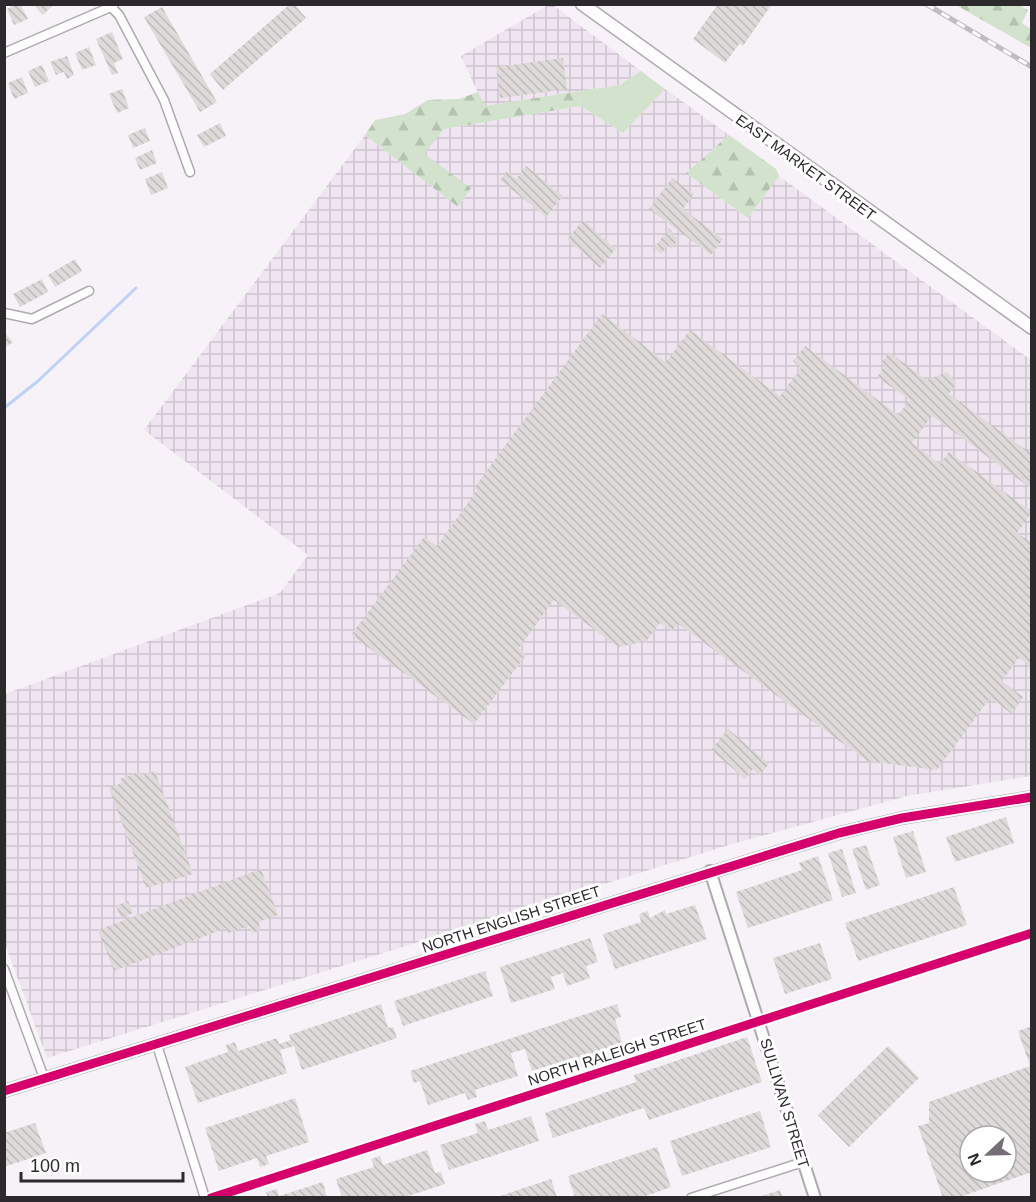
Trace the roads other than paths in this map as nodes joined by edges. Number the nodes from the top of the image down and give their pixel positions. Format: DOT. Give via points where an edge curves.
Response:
graph roads {
  1 [pos="582,4"];
  2 [pos="112,5"];
  3 [pos="4,53"];
  4 [pos="190,172"];
  5 [pos="89,291"];
  6 [pos="4,313"];
  7 [pos="1032,328"];
  8 [pos="1032,797"];
  9 [pos="710,871"];
  10 [pos="1032,933"];
  11 [pos="4,969"];
  12 [pos="760,1022"];
  13 [pos="157,1045"];
  14 [pos="44,1078"];
  15 [pos="4,1091"];
  16 [pos="803,1162"];
  17 [pos="205,1197"];
  18 [pos="211,1197"];
  19 [pos="691,1197"];
  20 [pos="814,1197"];
  1 -- 7 [label="main road, EAST MARKET STREET"];
  2 -- 3 [label="street"];
  2 -- 4 [label="street" via="164,100"];
  5 -- 6 [label="street" via="32,319"];
  8 -- 9 [label="street, NORTH ENGLISH STREET" via="902,818"];
  9 -- 12 [label="street, SULLIVAN STREET"];
  9 -- 13 [label="street, NORTH ENGLISH STREET"];
  10 -- 12 [label="street, NORTH RALEIGH STREET"];
  11 -- 14 [label="street"];
  12 -- 16 [label="street, SULLIVAN STREET"];
  12 -- 18 [label="street, NORTH RALEIGH STREET"];
  13 -- 14 [label="street, NORTH ENGLISH STREET"];
  13 -- 17 [label="street"];
  14 -- 15 [label="street, NORTH ENGLISH STREET"];
  16 -- 19 [label="street"];
  16 -- 20 [label="street, SULLIVAN STREET"];
}
